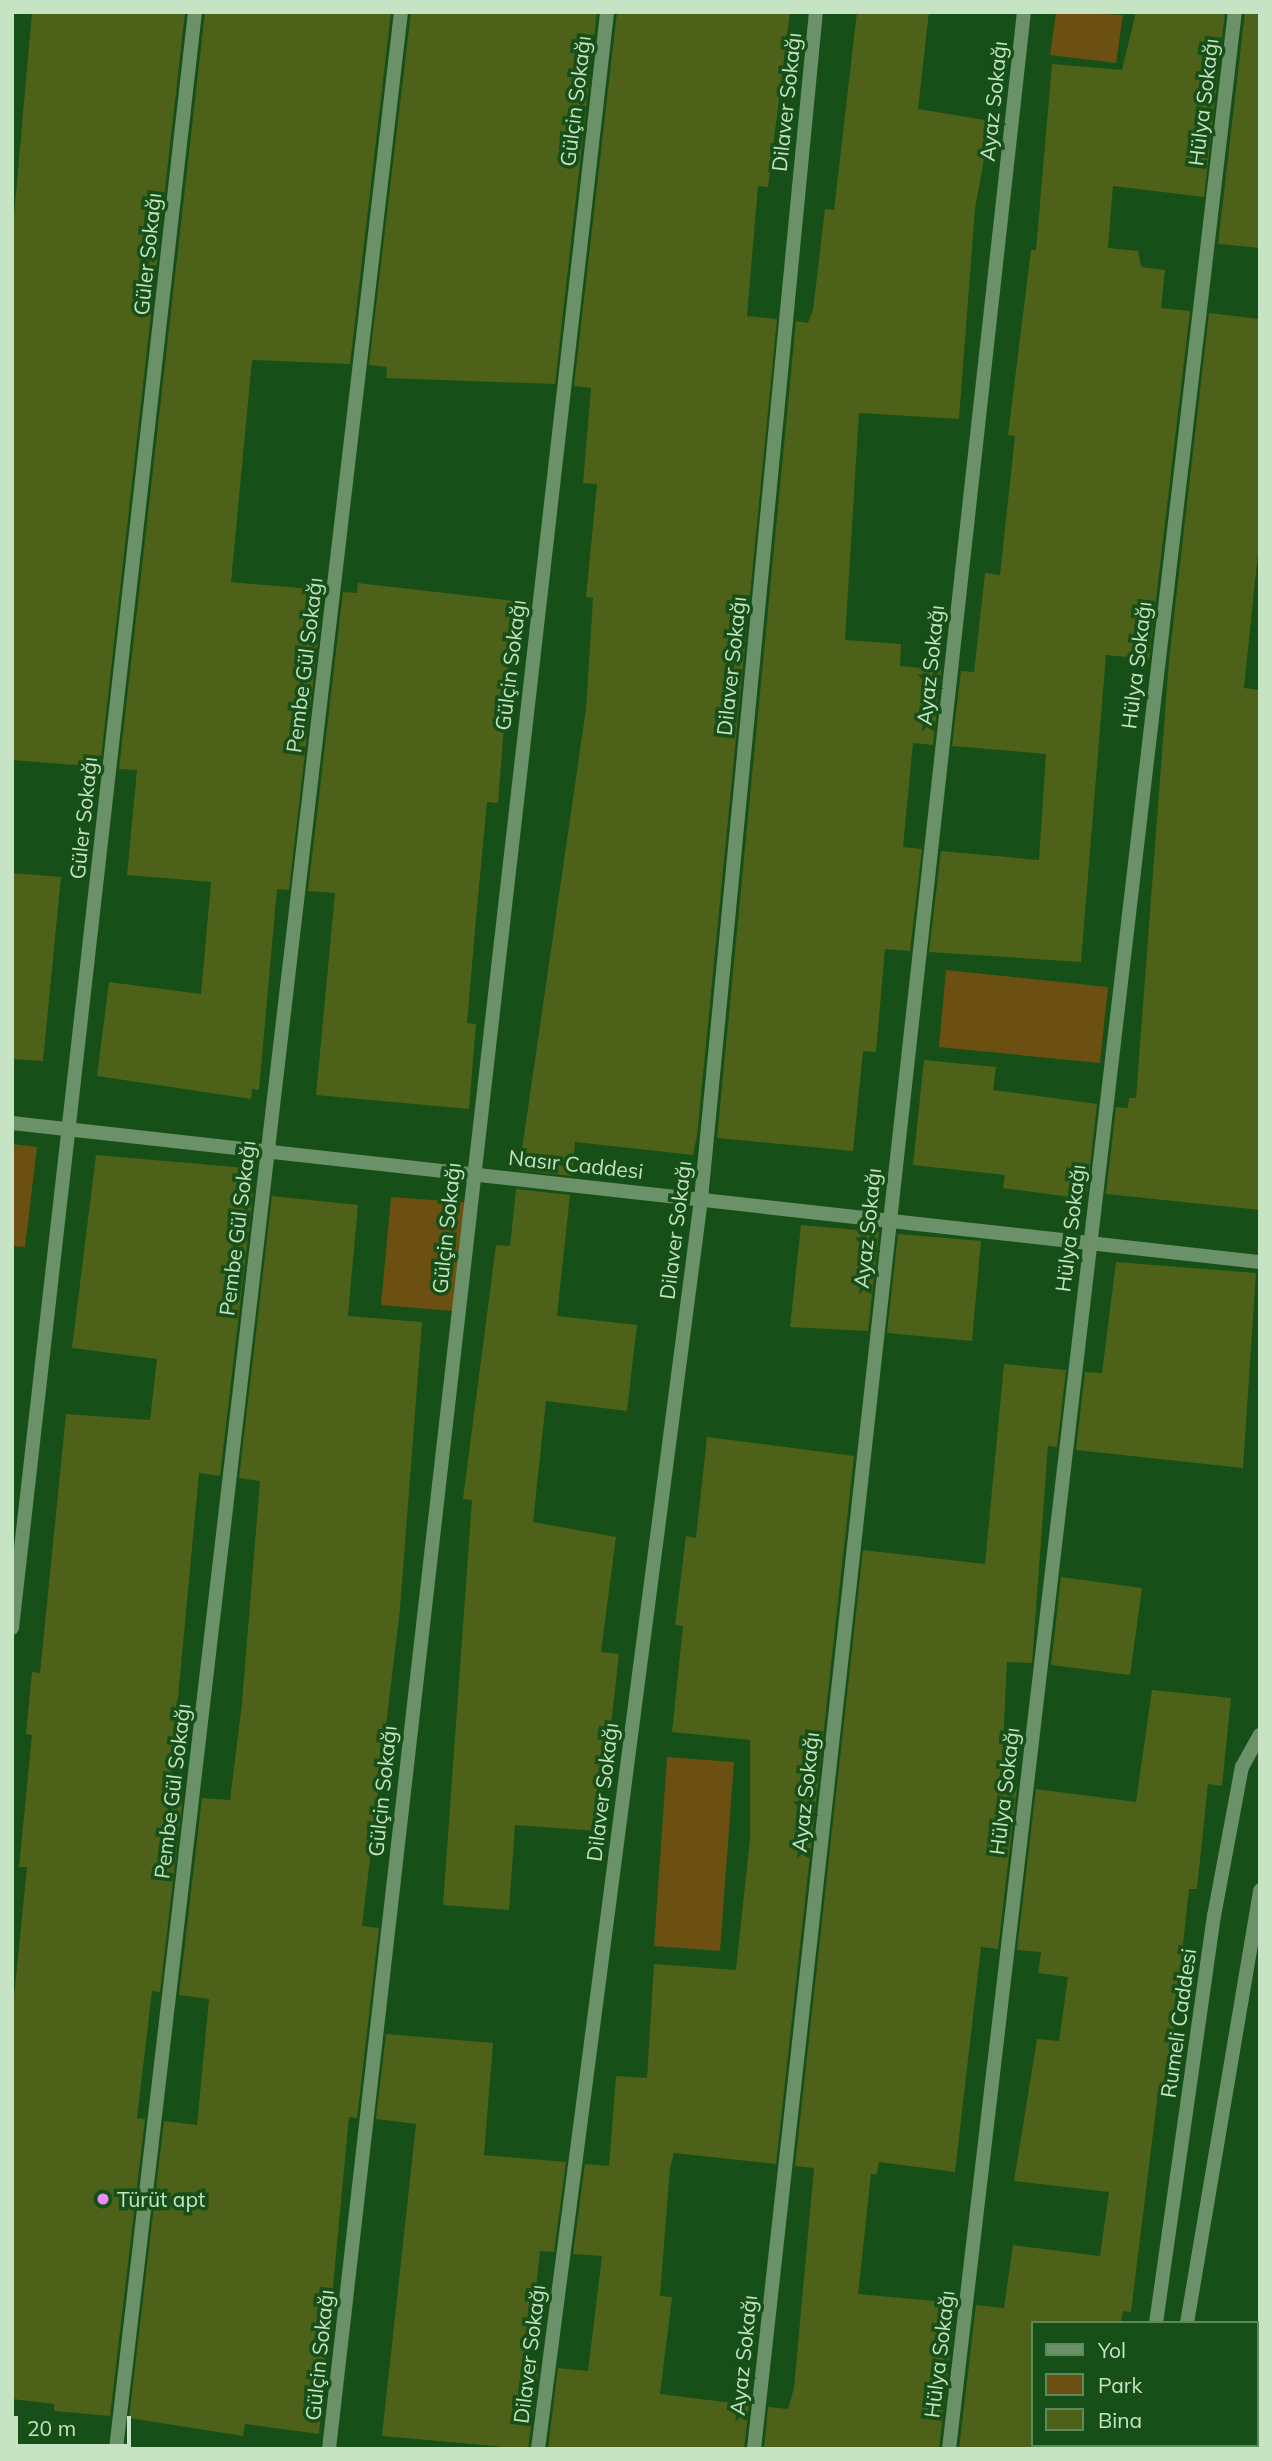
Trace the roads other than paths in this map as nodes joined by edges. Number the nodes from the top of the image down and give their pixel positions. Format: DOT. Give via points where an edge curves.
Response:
graph roads {
  1 [pos="195,12"];
  2 [pos="401,12"];
  3 [pos="607,12"];
  4 [pos="816,12"];
  5 [pos="1024,12"];
  6 [pos="1235,12"];
  7 [pos="12,1123"];
  8 [pos="69,1129"];
  9 [pos="268,1151"];
  10 [pos="473,1174"];
  11 [pos="701,1199"];
  12 [pos="888,1221"];
  13 [pos="1089,1243"];
  14 [pos="1260,1262"];
  15 [pos="12,1628"];
  16 [pos="1260,1735"];
  17 [pos="1260,1890"];
  18 [pos="1156,2321"];
  19 [pos="1187,2321"];
  20 [pos="116,2449"];
  21 [pos="329,2449"];
  22 [pos="538,2449"];
  23 [pos="754,2449"];
  24 [pos="949,2449"];
  1 -- 8 [label="street, Güler Sokağı"];
  2 -- 9 [label="street, Pembe Gül Sokağı"];
  3 -- 10 [label="street, Gülçin Sokağı"];
  4 -- 11 [label="street, Dilaver Sokağı"];
  5 -- 12 [label="street, Ayaz Sokağı"];
  6 -- 13 [label="street, Hülya Sokağı"];
  7 -- 8 [label="street, Nasır Caddesi"];
  8 -- 9 [label="street, Nasır Caddesi"];
  8 -- 15 [label="street, Güler Sokağı"];
  9 -- 10 [label="street, Nasır Caddesi"];
  9 -- 20 [label="street, Pembe Gül Sokağı"];
  10 -- 11 [label="street, Nasır Caddesi"];
  10 -- 21 [label="street, Gülçin Sokağı"];
  11 -- 12 [label="street, Nasır Caddesi"];
  11 -- 22 [label="street, Dilaver Sokağı"];
  12 -- 13 [label="street, Nasır Caddesi"];
  12 -- 23 [label="street, Ayaz Sokağı"];
  13 -- 14 [label="street, Nasır Caddesi"];
  13 -- 24 [label="street, Hülya Sokağı"];
  16 -- 18 [label="street, Rumeli Caddesi" via="1242,1767 1214,1916"];
  17 -- 19 [label="street"];
}
